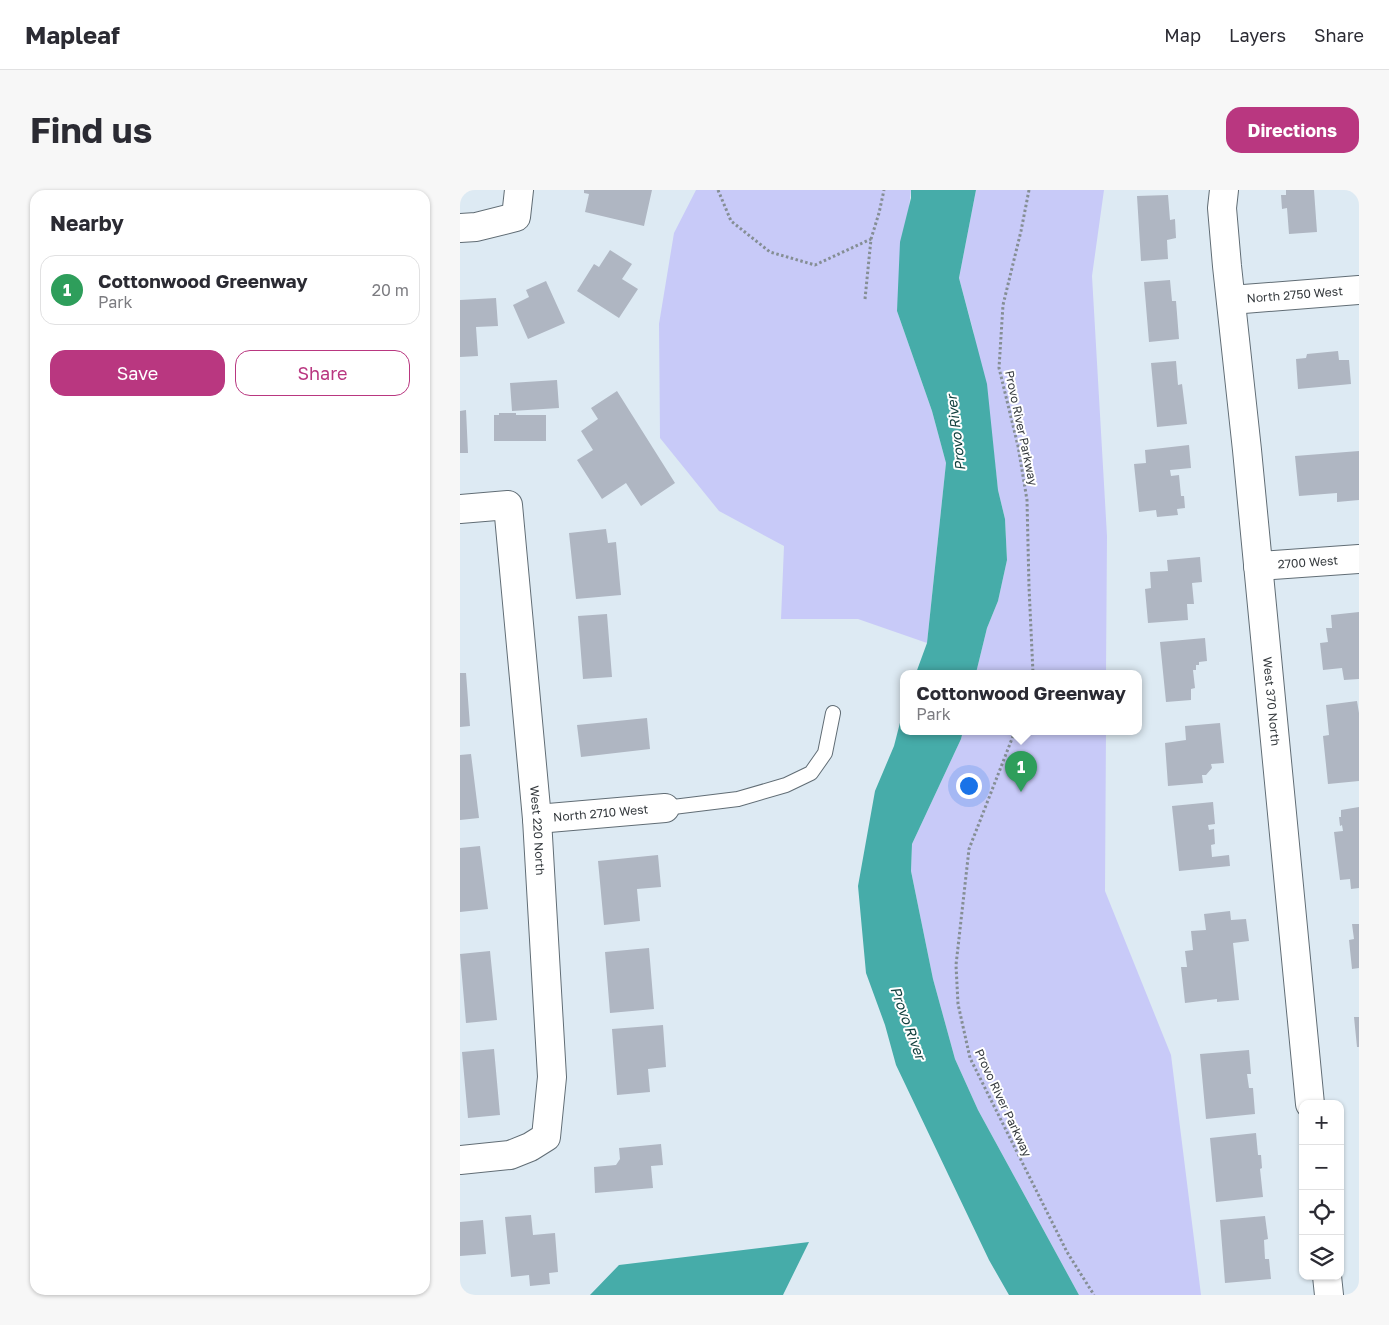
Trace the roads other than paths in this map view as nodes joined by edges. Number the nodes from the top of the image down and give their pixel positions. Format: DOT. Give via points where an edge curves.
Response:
graph roads {
  1 [pos="519,190"];
  2 [pos="1224,190"];
  3 [pos="460,228"];
  4 [pos="1359,290"];
  5 [pos="1230,300"];
  6 [pos="460,510"];
  7 [pos="1359,559"];
  8 [pos="1258,566"];
  9 [pos="833,713"];
  10 [pos="665,808"];
  11 [pos="537,818"];
  12 [pos="1310,1100"];
  13 [pos="460,1160"];
  14 [pos="1327,1280"];
  15 [pos="1329,1295"];
  1 -- 3 [label="street" via="516,217"];
  2 -- 5 [label="street, West 370 North" via="1222,208"];
  4 -- 5 [label="street, North 2750 West"];
  5 -- 8 [label="street, West 370 North"];
  6 -- 11 [label="street, West 220 North" via="508,505"];
  7 -- 8 [label="street, 2700 West"];
  8 -- 12 [label="street, West 370 North"];
  9 -- 10 [label="lane" via="825,753 811,773 786,785 738,799"];
  10 -- 11 [label="street, North 2710 West"];
  11 -- 13 [label="street, West 220 North" via="552,1077 546,1137 530,1148 510,1155"];
  14 -- 15 [label="street"];
}
